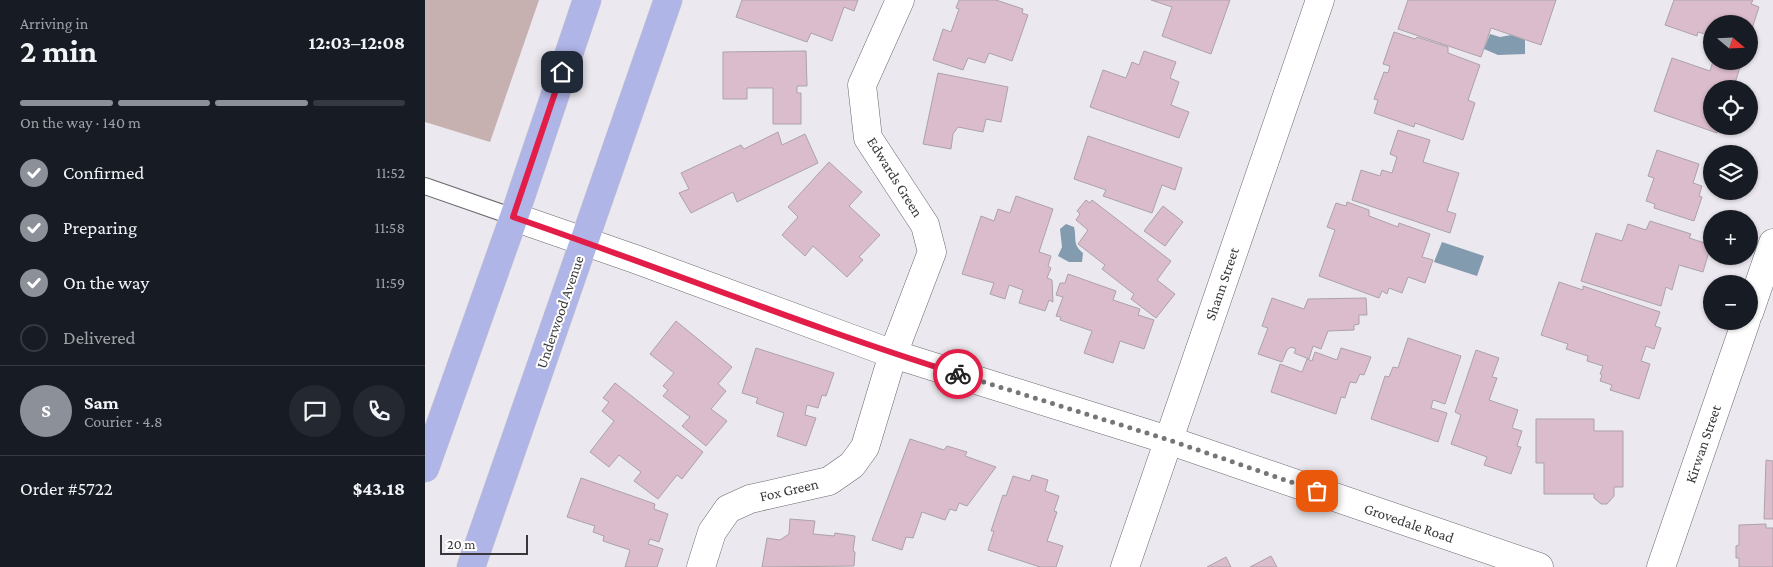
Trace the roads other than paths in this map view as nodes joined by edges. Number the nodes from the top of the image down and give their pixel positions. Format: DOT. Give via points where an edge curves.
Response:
graph roads {
  1 [pos="587,0"];
  2 [pos="668,0"];
  3 [pos="900,0"];
  4 [pos="1319,0"];
  5 [pos="425,186"];
  6 [pos="513,217"];
  7 [pos="585,242"];
  8 [pos="1773,243"];
  9 [pos="1758,287"];
  10 [pos="1743,330"];
  11 [pos="893,354"];
  12 [pos="1169,440"];
  13 [pos="425,468"];
  14 [pos="471,567"];
  15 [pos="701,567"];
  16 [pos="1125,567"];
  17 [pos="1539,567"];
  18 [pos="1661,567"];
  1 -- 6 [label="main road"];
  2 -- 7 [label="main road, Underwood Avenue"];
  3 -- 11 [label="street, Edwards Green" via="862,85 868,138 925,224 932,252"];
  4 -- 12 [label="street, Shann Street"];
  5 -- 6 [label="lane"];
  6 -- 7 [label="street, Grovedale Road"];
  6 -- 13 [label="main road"];
  7 -- 11 [label="street, Grovedale Road"];
  7 -- 14 [label="main road, Underwood Avenue"];
  8 -- 9 [label="street"];
  10 -- 18 [label="street, Kirwan Street"];
  11 -- 12 [label="street, Grovedale Road"];
  11 -- 15 [label="street, Fox Green" via="865,447 851,465 829,481 750,499 728,509 711,532"];
  12 -- 16 [label="street, Shann Street"];
  12 -- 17 [label="street, Grovedale Road"];
}
